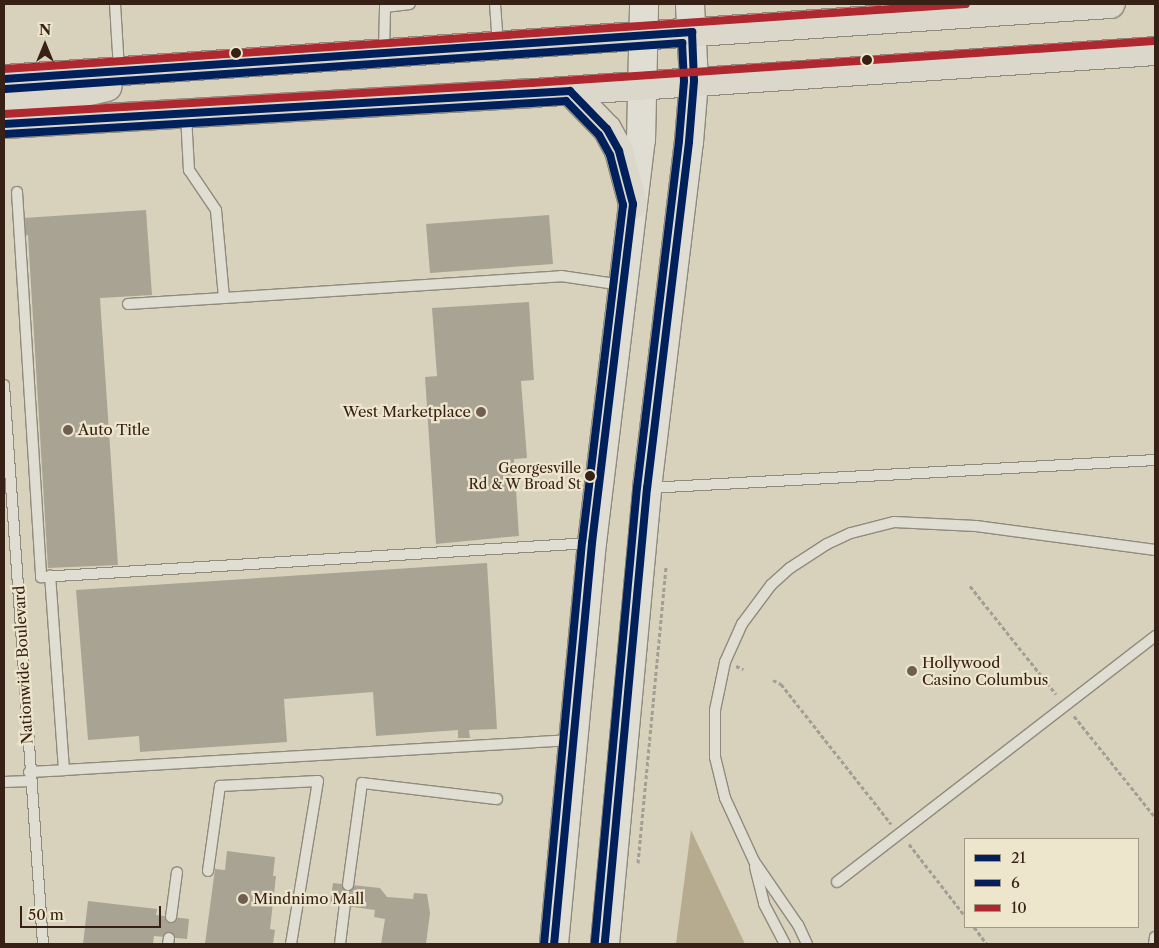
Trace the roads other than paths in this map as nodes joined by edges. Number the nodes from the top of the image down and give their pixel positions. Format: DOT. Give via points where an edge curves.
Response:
graph roads {
  1 [pos="115,4"];
  2 [pos="410,4"];
  3 [pos="495,4"];
  4 [pos="644,4"];
  5 [pos="690,4"];
  6 [pos="1110,4"];
  7 [pos="692,32"];
  8 [pos="644,34"];
  9 [pos="498,45"];
  10 [pos="1155,51"];
  11 [pos="384,52"];
  12 [pos="337,56"];
  13 [pos="119,72"];
  14 [pos="4,80"];
  15 [pos="694,82"];
  16 [pos="644,85"];
  17 [pos="570,91"];
  18 [pos="4,104"];
  19 [pos="186,115"];
  20 [pos="4,124"];
  21 [pos="17,192"];
  22 [pos="633,204"];
  23 [pos="622,285"];
  24 [pos="224,298"];
  25 [pos="128,304"];
  26 [pos="4,385"];
  27 [pos="5,426"];
  28 [pos="1155,460"];
  29 [pos="647,488"];
  30 [pos="592,543"];
  31 [pos="1155,550"];
  32 [pos="50,576"];
  33 [pos="1155,636"];
  34 [pos="573,740"];
  35 [pos="64,770"];
  36 [pos="29,777"];
  37 [pos="4,782"];
  38 [pos="498,799"];
  39 [pos="754,861"];
  40 [pos="208,871"];
  41 [pos="177,872"];
  42 [pos="837,882"];
  43 [pos="348,885"];
  44 [pos="344,906"];
  45 [pos="171,917"];
  46 [pos="1155,937"];
  47 [pos="43,944"];
  48 [pos="291,944"];
  49 [pos="340,944"];
  50 [pos="554,944"];
  51 [pos="605,944"];
  52 [pos="785,944"];
  53 [pos="807,944"];
  54 [pos="1154,944"];
  1 -- 13 [label="lane"];
  2 -- 11 [label="lane" via="385,7"];
  3 -- 9 [label="lane"];
  4 -- 8 [label="main road"];
  5 -- 7 [label="main road"];
  6 -- 7 [label="main road"];
  7 -- 8 [label="main road"];
  7 -- 15 [label="main road"];
  8 -- 9 [label="main road"];
  8 -- 16 [label="main road"];
  9 -- 11 [label="main road"];
  10 -- 15 [label="main road"];
  11 -- 12 [label="main road"];
  12 -- 13 [label="main road"];
  12 -- 18 [label="main road" via="286,76 98,87 47,101"];
  13 -- 14 [label="main road"];
  15 -- 16 [label="main road"];
  15 -- 29 [label="main road"];
  16 -- 17 [label="main road"];
  16 -- 22 [label="main road"];
  17 -- 19 [label="main road"];
  17 -- 22 [label="main road" via="607,129 618,152"];
  19 -- 20 [label="main road"];
  19 -- 24 [label="lane" via="189,170 216,210"];
  21 -- 32 [label="lane" via="41,577"];
  22 -- 23 [label="main road"];
  23 -- 24 [label="lane" via="560,276"];
  23 -- 30 [label="main road"];
  24 -- 25 [label="lane"];
  26 -- 27 [label="lane, Nationwide Boulevard"];
  27 -- 36 [label="lane, Nationwide Boulevard"];
  28 -- 29 [label="lane"];
  29 -- 51 [label="main road"];
  30 -- 32 [label="lane"];
  30 -- 34 [label="main road"];
  31 -- 39 [label="lane" via="976,526 894,522 851,532 790,568 771,585 742,624 725,662 715,710 715,757 725,798"];
  32 -- 35 [label="lane"];
  33 -- 42 [label="lane"];
  34 -- 35 [label="lane"];
  34 -- 50 [label="main road"];
  35 -- 36 [label="lane"];
  36 -- 37 [label="lane"];
  36 -- 47 [label="lane, Nationwide Boulevard"];
  38 -- 43 [label="lane" via="362,783"];
  39 -- 52 [label="lane" via="764,904"];
  39 -- 53 [label="lane" via="798,925"];
  40 -- 48 [label="lane" via="220,786 318,780"];
  41 -- 45 [label="lane"];
  44 -- 49 [label="lane"];
  46 -- 54 [label="lane"];
}
